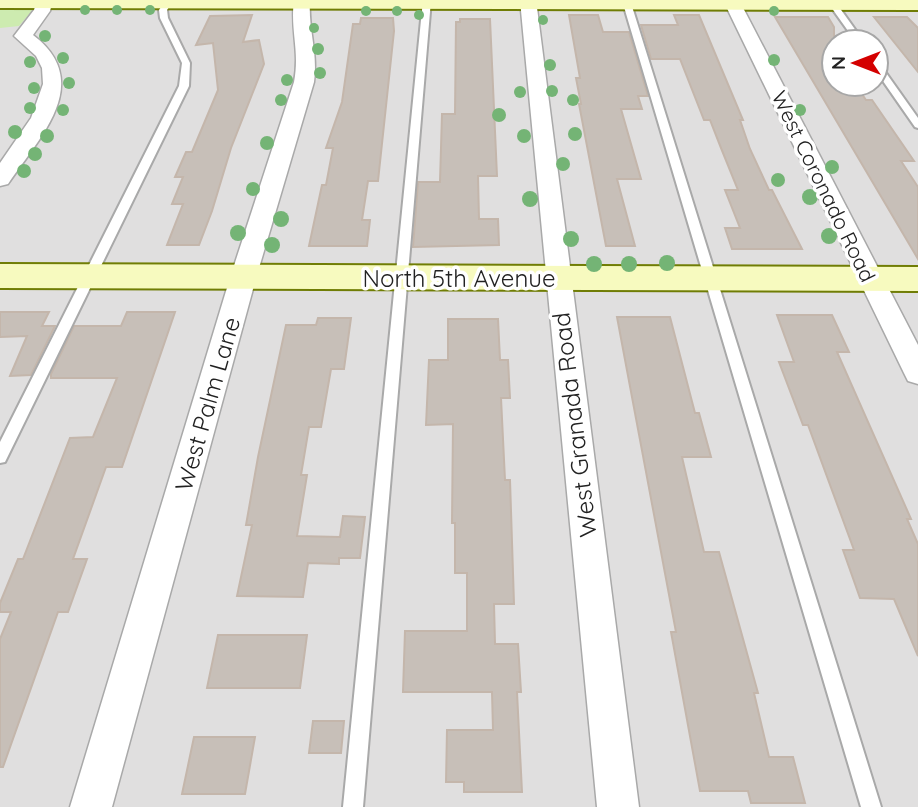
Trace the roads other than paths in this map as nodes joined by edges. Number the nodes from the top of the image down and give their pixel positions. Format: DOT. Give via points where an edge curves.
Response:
graph roads {
  1 [pos="44,1"];
  2 [pos="170,1"];
  3 [pos="302,1"];
  4 [pos="529,1"];
  5 [pos="0,2"];
  6 [pos="427,2"];
  7 [pos="626,2"];
  8 [pos="732,2"];
  9 [pos="831,2"];
  10 [pos="918,4"];
  11 [pos="850,28"];
  12 [pos="0,35"];
  13 [pos="23,36"];
  14 [pos="890,85"];
  15 [pos="918,125"];
  16 [pos="0,178"];
  17 [pos="0,276"];
  18 [pos="88,277"];
  19 [pos="243,278"];
  20 [pos="401,278"];
  21 [pos="558,278"];
  22 [pos="712,279"];
  23 [pos="870,279"];
  24 [pos="918,279"];
  25 [pos="918,373"];
  26 [pos="0,457"];
  27 [pos="91,807"];
  28 [pos="353,807"];
  29 [pos="618,807"];
  30 [pos="871,807"];
  1 -- 2 [label="street"];
  1 -- 5 [label="street"];
  1 -- 13 [label="street"];
  2 -- 3 [label="street"];
  2 -- 18 [label="lane" via="163,10 164,18 186,63 184,86"];
  3 -- 6 [label="street"];
  3 -- 19 [label="street, West Palm Lane" via="300,20 308,57 304,82"];
  4 -- 6 [label="street"];
  4 -- 7 [label="street"];
  4 -- 21 [label="street, West Granada Road"];
  6 -- 20 [label="lane"];
  7 -- 8 [label="street"];
  7 -- 22 [label="lane"];
  8 -- 9 [label="street"];
  8 -- 23 [label="street, West Coronado Road"];
  9 -- 10 [label="street"];
  9 -- 11 [label="lane"];
  12 -- 13 [label="street"];
  13 -- 16 [label="street" via="45,54 52,71 51,92 44,115"];
  14 -- 15 [label="lane"];
  17 -- 18 [label="street, North 5th Avenue"];
  18 -- 19 [label="street, North 5th Avenue"];
  18 -- 26 [label="lane"];
  19 -- 20 [label="street, North 5th Avenue"];
  19 -- 27 [label="street, West Palm Lane"];
  20 -- 21 [label="street, North 5th Avenue"];
  20 -- 28 [label="lane"];
  21 -- 22 [label="street, North 5th Avenue"];
  21 -- 29 [label="street, West Granada Road"];
  22 -- 23 [label="street, North 5th Avenue"];
  22 -- 30 [label="lane"];
  23 -- 24 [label="street, North 5th Avenue"];
  23 -- 25 [label="street, West Coronado Road"];
}
